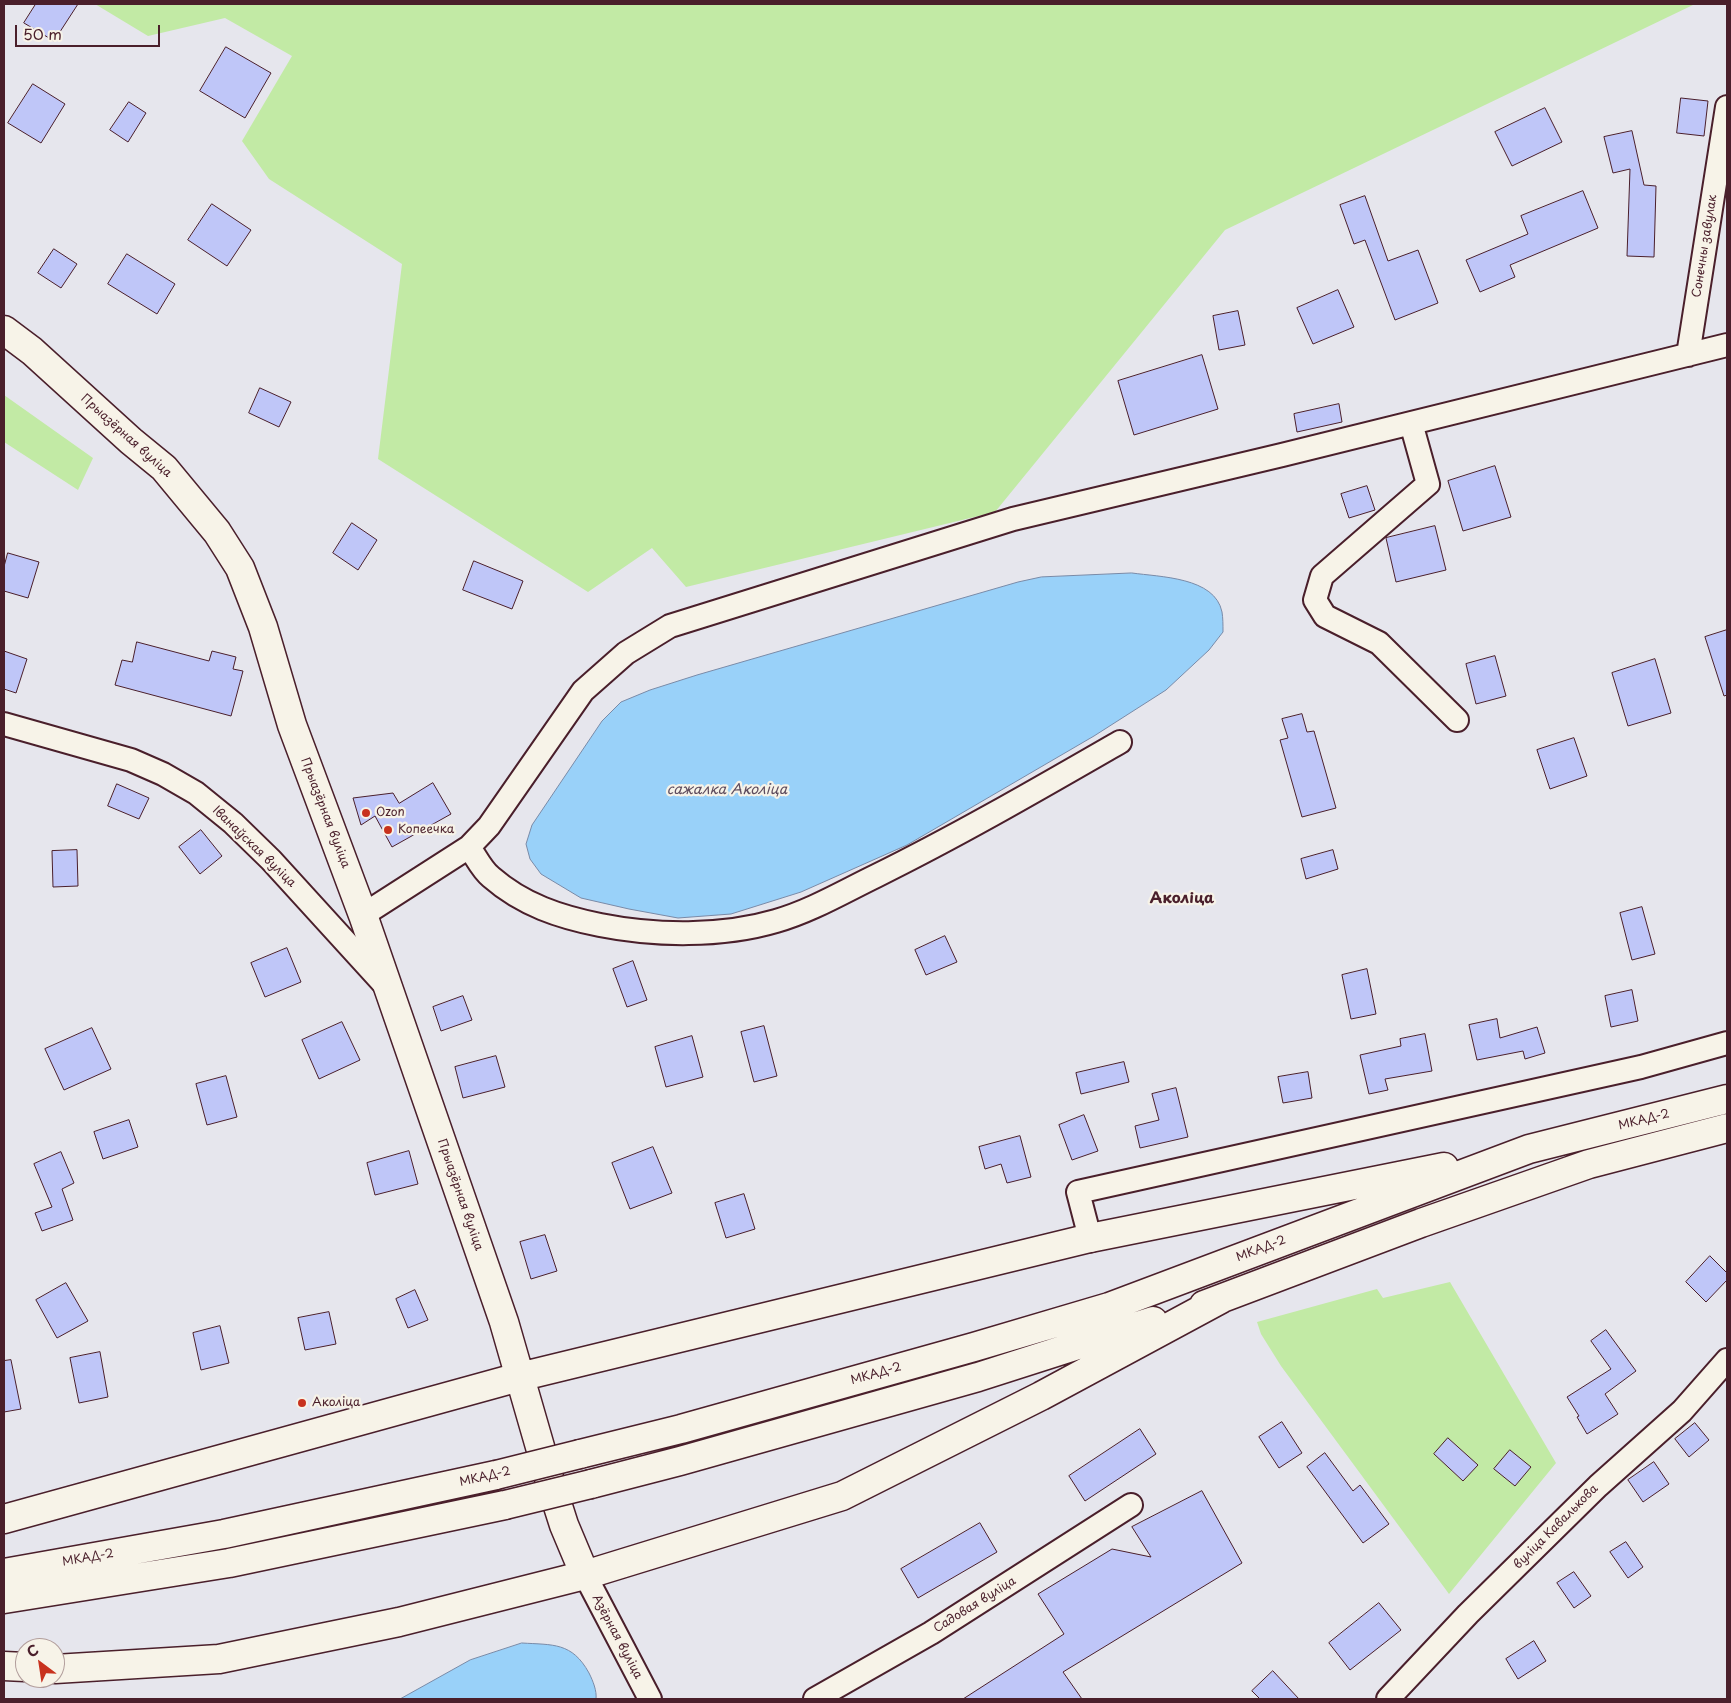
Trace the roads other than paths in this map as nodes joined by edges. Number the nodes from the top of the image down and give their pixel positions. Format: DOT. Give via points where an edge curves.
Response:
graph roads {
  1 [pos="1727,107"];
  2 [pos="4,330"];
  3 [pos="1727,345"];
  4 [pos="1688,355"];
  5 [pos="1411,423"];
  6 [pos="1458,720"];
  7 [pos="4,724"];
  8 [pos="1120,742"];
  9 [pos="468,847"];
  10 [pos="363,915"];
  11 [pos="388,988"];
  12 [pos="1727,1043"];
  13 [pos="1727,1099"];
  14 [pos="1727,1128"];
  15 [pos="1529,1149"];
  16 [pos="1090,1238"];
  17 [pos="1221,1299"];
  18 [pos="1727,1360"];
  19 [pos="519,1377"];
  20 [pos="1131,1505"];
  21 [pos="4,1519"];
  22 [pos="4,1573"];
  23 [pos="585,1575"];
  24 [pos="4,1599"];
  25 [pos="65,1667"];
  26 [pos="650,1699"];
  27 [pos="815,1699"];
  28 [pos="1388,1699"];
  1 -- 4 [label="street, Сонечны завулак"];
  2 -- 10 [label="main road, Прыазёрная вуліца" via="164,468 217,532 240,568 263,627 292,725"];
  3 -- 4 [label="street"];
  4 -- 5 [label="street"];
  5 -- 6 [label="street" via="1428,484 1322,576 1316,600 1325,616 1378,643"];
  5 -- 9 [label="street" via="1013,519 670,626 626,653 583,691 488,826"];
  7 -- 11 [label="street, Іванаўская вуліца" via="131,760 196,793 270,860"];
  8 -- 9 [label="street" via="928,850 819,904 776,921 726,931 622,929 566,918 520,898 490,876"];
  9 -- 10 [label="street"];
  10 -- 11 [label="main road, Прыазёрная вуліца"];
  11 -- 19 [label="main road, Прыазёрная вуліца" via="501,1312"];
  12 -- 16 [label="street" via="1631,1069 1078,1192"];
  13 -- 15 [label="main road, МКАД-2"];
  14 -- 17 [label="main road" via="1589,1164"];
  15 -- 16 [label="main road"];
  15 -- 22 [label="main road, МКАД-2, bridge" via="1109,1307 719,1418 496,1475 224,1534"];
  16 -- 19 [label="main road"];
  17 -- 23 [label="main road" via="1041,1396 842,1496"];
  17 -- 24 [label="main road, bridge" via="978,1377 698,1456 505,1505 229,1563"];
  18 -- 28 [label="street, вуліца Кавалькова" via="1682,1411 1598,1486 1468,1614"];
  19 -- 21 [label="main road"];
  19 -- 23 [label="main road, Прыазёрная вуліца" via="564,1525"];
  20 -- 27 [label="street, Садовая вуліца" via="932,1633"];
  23 -- 25 [label="main road" via="399,1622 219,1659"];
  23 -- 26 [label="street, Азёрная вуліца"];
}
